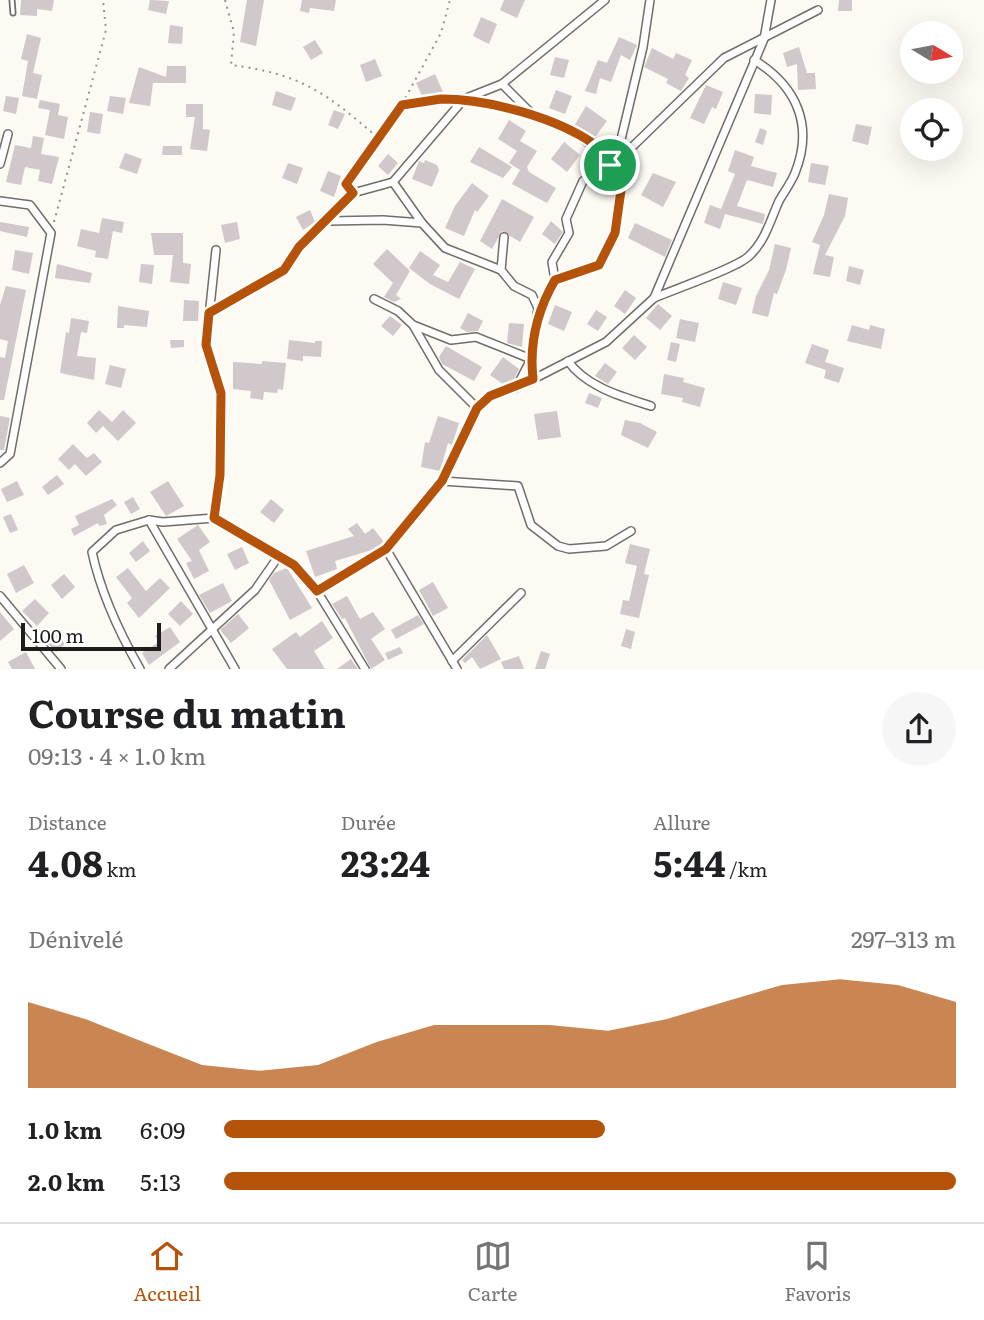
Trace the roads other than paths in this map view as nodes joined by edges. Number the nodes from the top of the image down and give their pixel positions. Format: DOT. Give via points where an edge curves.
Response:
graph roads {
  1 [pos="12,0"];
  2 [pos="605,0"];
  3 [pos="650,0"];
  4 [pos="771,0"];
  5 [pos="818,10"];
  6 [pos="13,13"];
  7 [pos="764,39"];
  8 [pos="754,60"];
  9 [pos="502,84"];
  10 [pos="464,99"];
  11 [pos="534,115"];
  12 [pos="8,134"];
  13 [pos="0,164"];
  14 [pos="610,165"];
  15 [pos="393,182"];
  16 [pos="0,201"];
  17 [pos="327,221"];
  18 [pos="422,223"];
  19 [pos="504,237"];
  20 [pos="216,250"];
  21 [pos="502,270"];
  22 [pos="555,280"];
  23 [pos="654,298"];
  24 [pos="374,299"];
  25 [pos="538,309"];
  26 [pos="209,313"];
  27 [pos="413,325"];
  28 [pos="531,359"];
  29 [pos="568,362"];
  30 [pos="533,379"];
  31 [pos="516,388"];
  32 [pos="651,406"];
  33 [pos="477,408"];
  34 [pos="0,463"];
  35 [pos="442,481"];
  36 [pos="214,518"];
  37 [pos="149,520"];
  38 [pos="631,531"];
  39 [pos="386,549"];
  40 [pos="278,557"];
  41 [pos="317,591"];
  42 [pos="521,593"];
  43 [pos="0,596"];
  44 [pos="213,631"];
  45 [pos="452,661"];
  46 [pos="61,669"];
  47 [pos="140,669"];
  48 [pos="169,669"];
  49 [pos="235,669"];
  50 [pos="365,669"];
  51 [pos="457,669"];
  1 -- 6 [label="lane"];
  2 -- 9 [label="street"];
  3 -- 14 [label="street" via="618,152"];
  4 -- 7 [label="street"];
  5 -- 7 [label="street"];
  7 -- 8 [label="street"];
  7 -- 14 [label="street" via="724,58"];
  8 -- 23 [label="street"];
  8 -- 23 [label="street" via="774,72 798,106 805,133 794,176 769,230 747,258"];
  9 -- 10 [label="street"];
  9 -- 11 [label="street"];
  10 -- 11 [label="street"];
  10 -- 15 [label="street"];
  11 -- 14 [label="street" via="596,145"];
  12 -- 13 [label="street"];
  14 -- 22 [label="street" via="583,181 566,219 569,233 552,262"];
  14 -- 22 [label="street" via="622,183 615,233 599,265"];
  15 -- 17 [label="street" via="353,193"];
  15 -- 18 [label="street"];
  16 -- 34 [label="street" via="30,205 51,233 10,454"];
  17 -- 18 [label="street"];
  17 -- 26 [label="street" via="299,247 284,270"];
  18 -- 21 [label="street" via="445,248"];
  19 -- 21 [label="street"];
  20 -- 26 [label="street"];
  21 -- 25 [label="street" via="514,286 532,295"];
  22 -- 25 [label="street"];
  23 -- 29 [label="street" via="606,342"];
  24 -- 27 [label="street"];
  25 -- 28 [label="street"];
  26 -- 36 [label="street" via="206,345 221,393 220,475"];
  27 -- 28 [label="street" via="451,340 475,337"];
  27 -- 33 [label="street" via="439,370"];
  28 -- 30 [label="street"];
  28 -- 31 [label="street"];
  29 -- 30 [label="street"];
  29 -- 32 [label="street" via="611,393"];
  30 -- 31 [label="street"];
  31 -- 33 [label="street" via="490,396"];
  33 -- 35 [label="street"];
  35 -- 38 [label="street" via="518,486 531,525 569,549 606,547"];
  35 -- 39 [label="street"];
  36 -- 37 [label="street"];
  36 -- 40 [label="street"];
  37 -- 44 [label="street"];
  37 -- 47 [label="street" via="116,530 92,552 98,581"];
  39 -- 41 [label="street"];
  39 -- 45 [label="street"];
  40 -- 41 [label="street" via="294,565"];
  40 -- 44 [label="street" via="255,590"];
  41 -- 50 [label="street"];
  42 -- 45 [label="street"];
  43 -- 46 [label="street"];
  44 -- 48 [label="street"];
  44 -- 49 [label="street"];
  45 -- 51 [label="street"];
}
